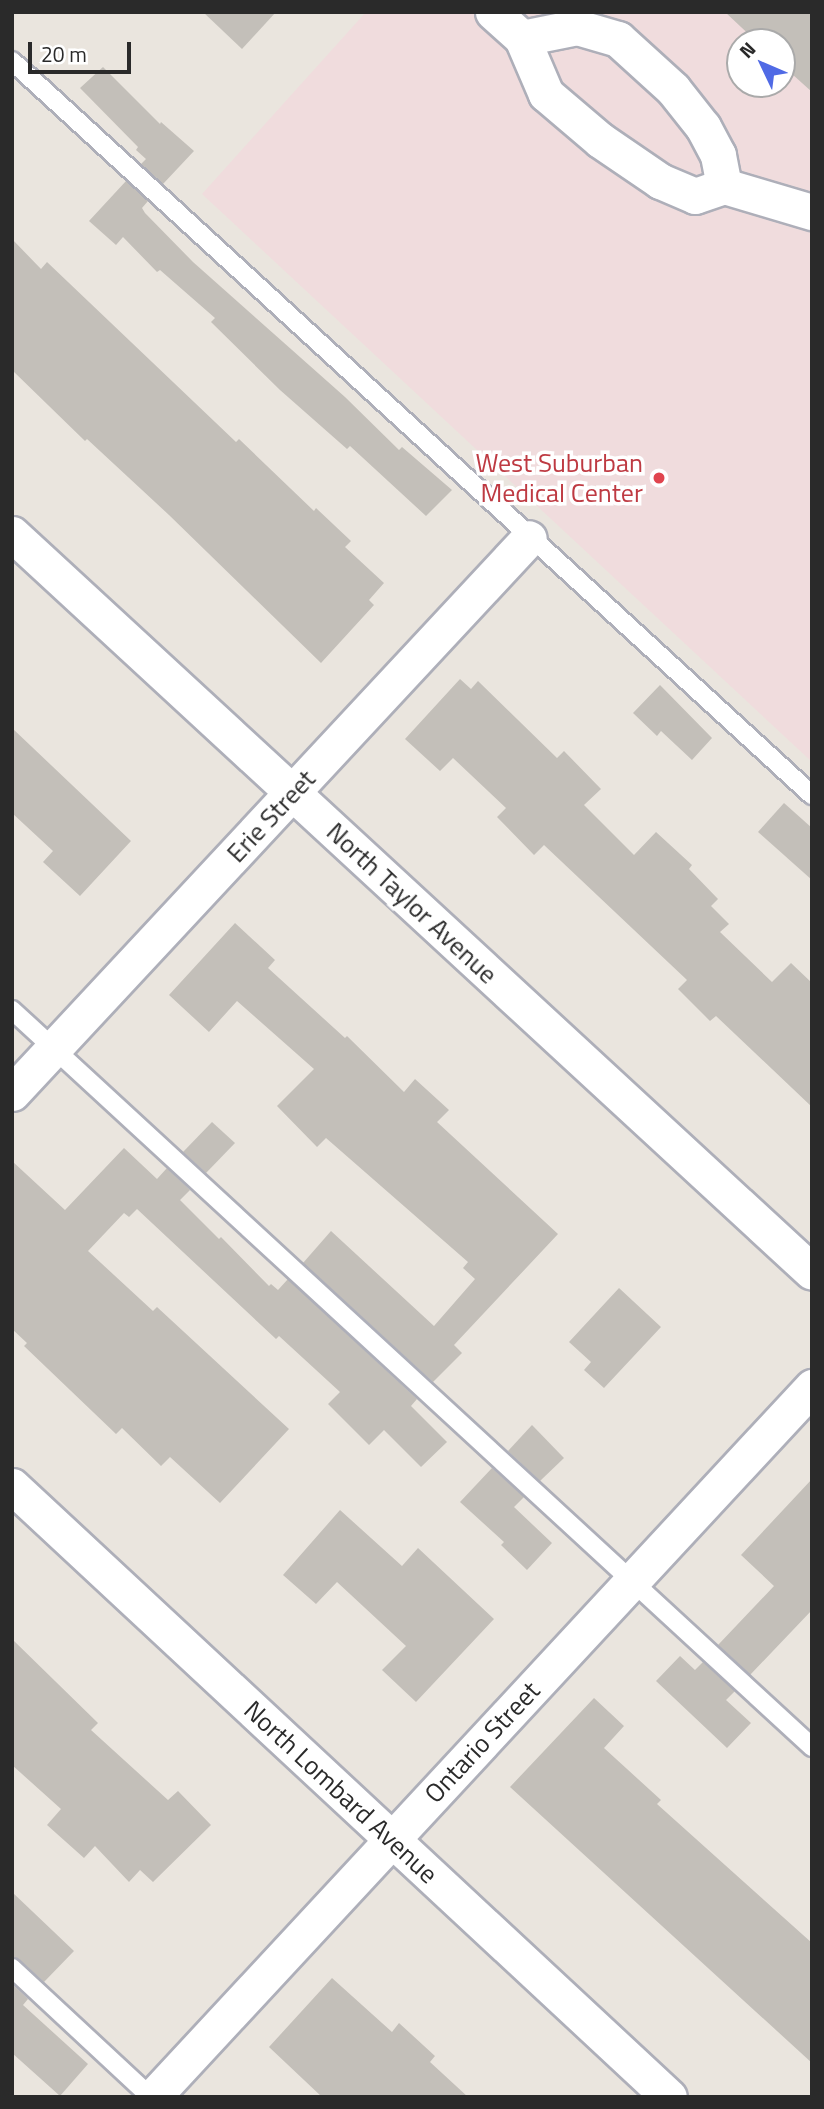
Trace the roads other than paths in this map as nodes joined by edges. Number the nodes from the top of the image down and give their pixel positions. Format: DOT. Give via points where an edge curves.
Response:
graph roads {
  1 [pos="493,12"];
  2 [pos="522,38"];
  3 [pos="12,61"];
  4 [pos="724,187"];
  5 [pos="812,212"];
  6 [pos="12,534"];
  7 [pos="529,538"];
  8 [pos="292,793"];
  9 [pos="812,795"];
  10 [pos="12,1010"];
  11 [pos="54,1048"];
  12 [pos="12,1093"];
  13 [pos="812,1272"];
  14 [pos="812,1387"];
  15 [pos="12,1486"];
  16 [pos="632,1581"];
  17 [pos="812,1747"];
  18 [pos="392,1839"];
  19 [pos="12,1968"];
  20 [pos="152,2097"];
  21 [pos="669,2097"];
  1 -- 2 [label="street"];
  2 -- 4 [label="street" via="546,94 600,140 660,181 695,196"];
  2 -- 4 [label="street" via="577,27 618,39 673,89 703,127 718,155"];
  3 -- 7 [label="lane"];
  4 -- 5 [label="street"];
  6 -- 8 [label="street, North Taylor Avenue"];
  7 -- 8 [label="street, Erie Street"];
  7 -- 9 [label="lane"];
  8 -- 11 [label="street, Erie Street"];
  8 -- 13 [label="street, North Taylor Avenue"];
  10 -- 11 [label="lane"];
  11 -- 12 [label="street, Erie Street"];
  11 -- 16 [label="lane"];
  14 -- 16 [label="street, Ontario Street"];
  15 -- 18 [label="street, North Lombard Avenue"];
  16 -- 17 [label="lane"];
  16 -- 18 [label="street, Ontario Street"];
  18 -- 20 [label="street, Ontario Street"];
  18 -- 21 [label="street, North Lombard Avenue"];
  19 -- 20 [label="lane"];
}
